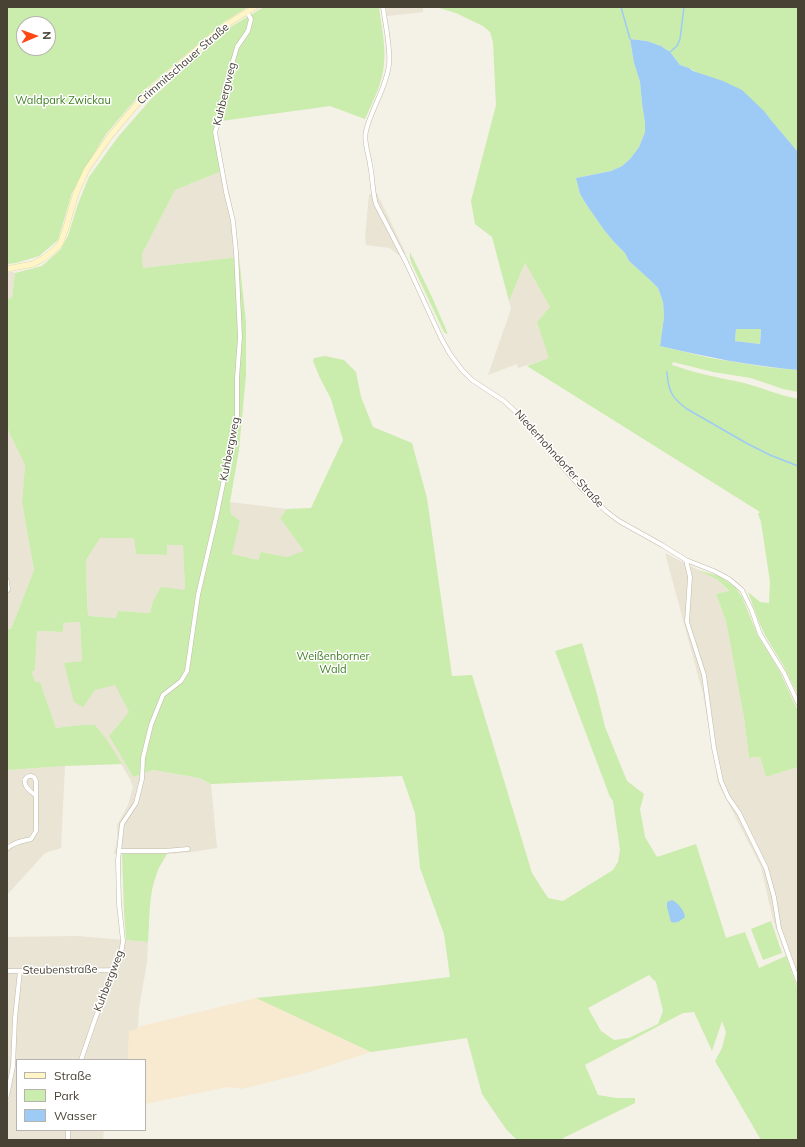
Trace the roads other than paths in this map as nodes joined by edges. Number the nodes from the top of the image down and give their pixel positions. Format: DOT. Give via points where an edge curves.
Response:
graph roads {
  1 [pos="255,7"];
  2 [pos="383,7"];
  3 [pos="247,12"];
  4 [pos="7,269"];
  5 [pos="686,560"];
  6 [pos="7,581"];
  7 [pos="8,590"];
  8 [pos="798,703"];
  9 [pos="36,796"];
  10 [pos="7,849"];
  11 [pos="188,849"];
  12 [pos="119,851"];
  13 [pos="7,970"];
  14 [pos="112,970"];
  15 [pos="20,971"];
  16 [pos="798,981"];
  17 [pos="81,1059"];
  18 [pos="7,1096"];
  1 -- 3 [label="main road, Crimmitschauer Straße"];
  2 -- 5 [label="street, Niederhohndorfer Straße" via="389,66 365,134 374,196 446,348 472,380 504,401 532,428 584,491 607,512"];
  3 -- 4 [label="main road, Crimmitschauer Straße" via="228,23 143,97 110,136 87,169 76,193 60,244 34,264"];
  3 -- 12 [label="street, Kuhbergweg" via="250,19 248,31 237,47 215,132 233,221 236,252 240,337 237,416 198,595 187,671 181,680 163,695 151,725 136,803 122,824"];
  5 -- 8 [label="street, Niederhohndorfer Straße" via="729,579 742,590 760,634 784,673"];
  5 -- 16 [label="street" via="690,577 687,622 704,675 721,780 766,868 779,928"];
  6 -- 7 [label="street"];
  9 -- 9 [label="street" via="36,781 34,777 28,776 24,782"];
  9 -- 10 [label="street" via="36,832 31,839 13,844"];
  11 -- 12 [label="street"];
  12 -- 14 [label="street, Kuhbergweg" via="119,904 123,941 121,954"];
  13 -- 15 [label="street, Steubenstraße"];
  14 -- 15 [label="street, Steubenstraße"];
  14 -- 17 [label="street, Kuhbergweg"];
  15 -- 18 [label="street" via="13,1066"];
}
